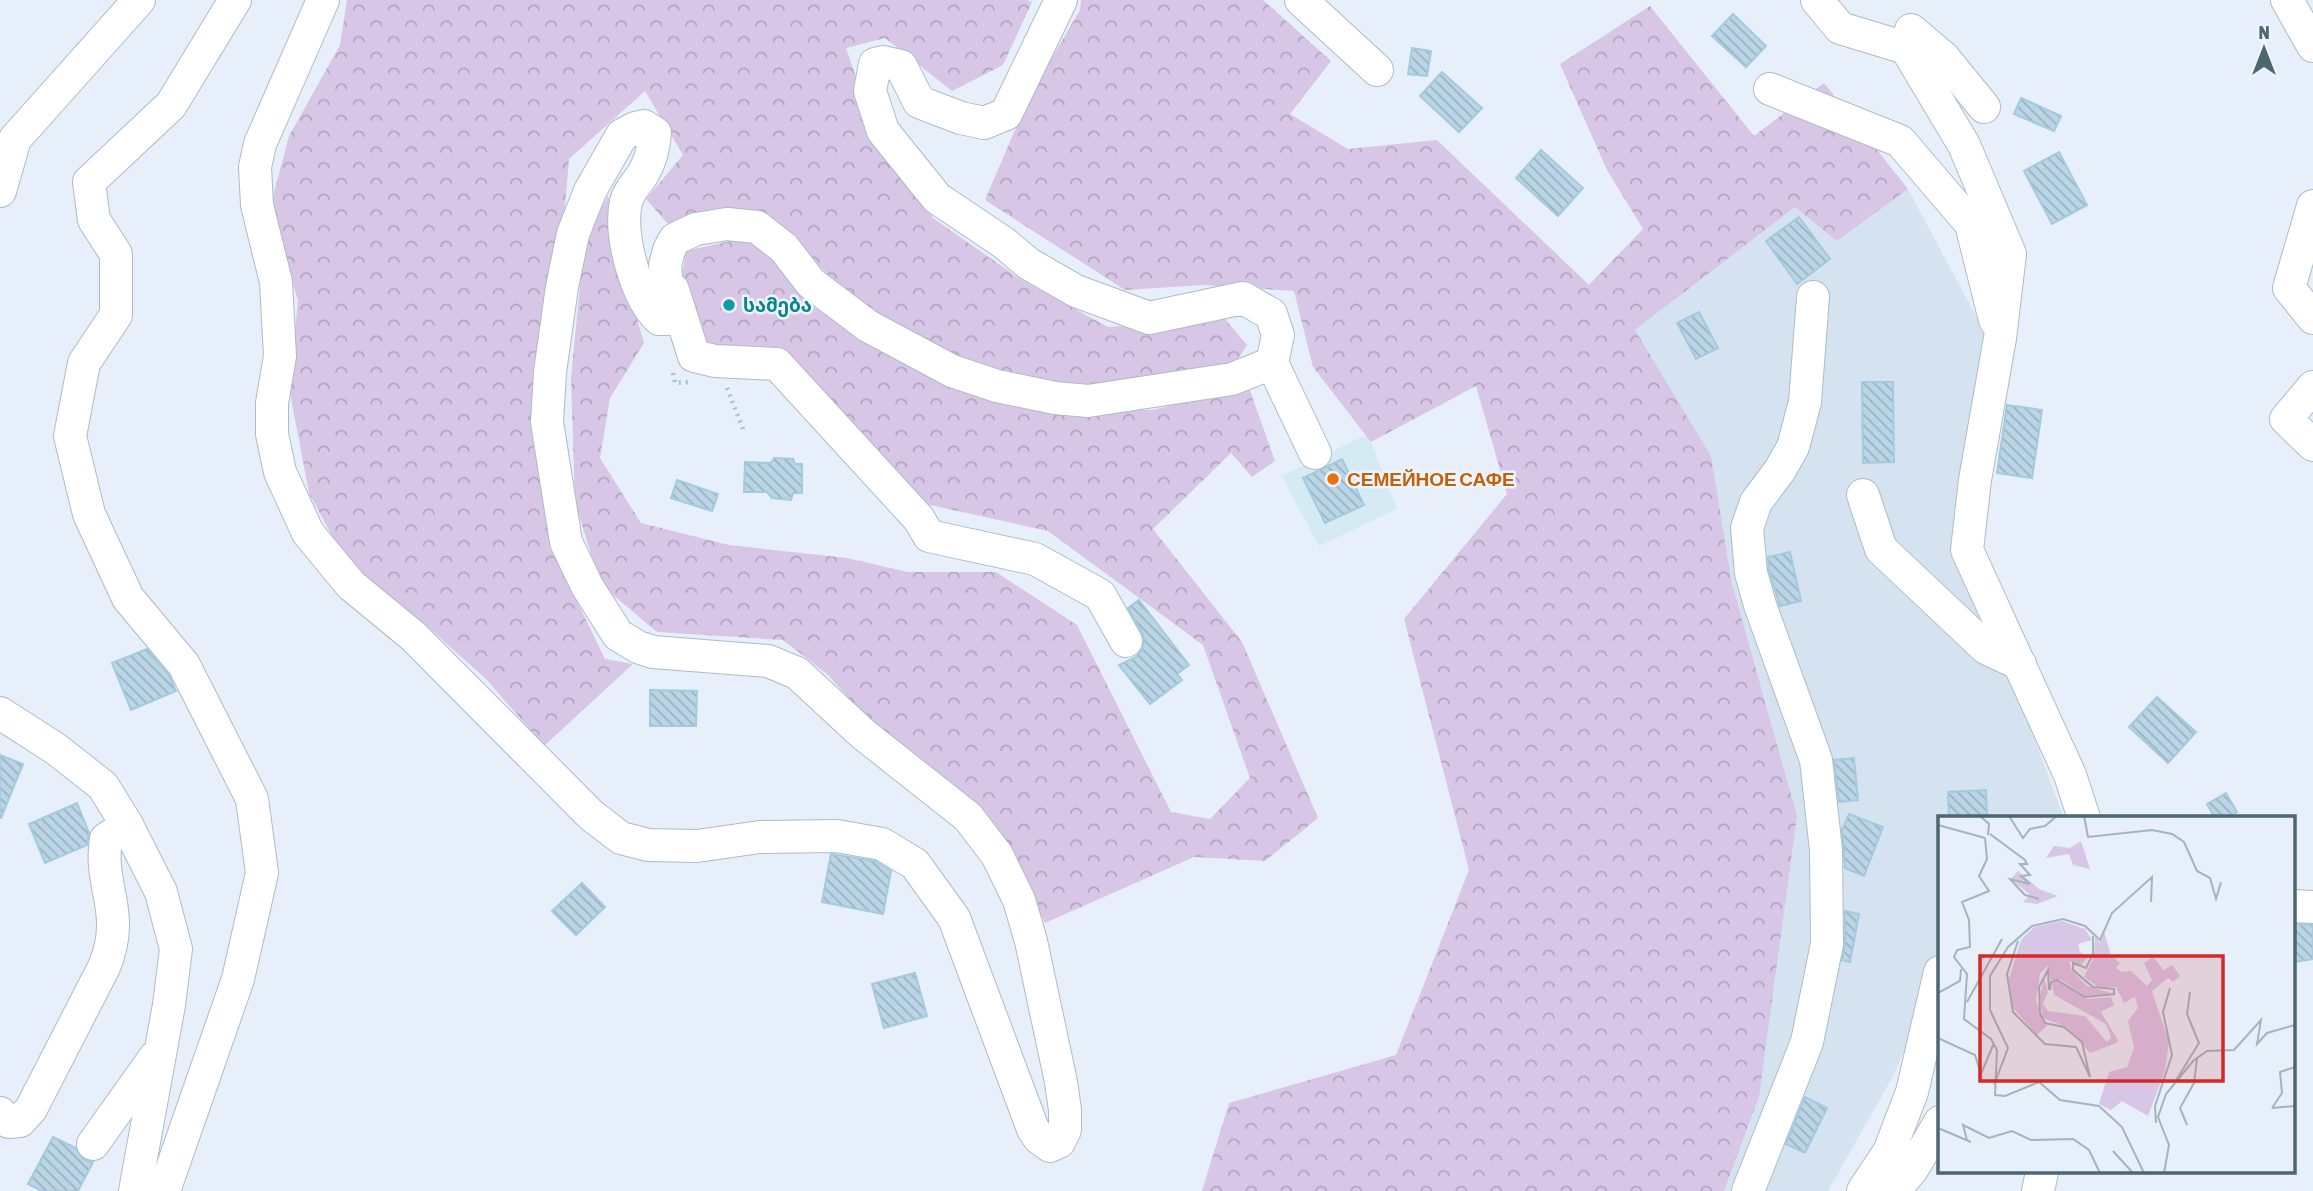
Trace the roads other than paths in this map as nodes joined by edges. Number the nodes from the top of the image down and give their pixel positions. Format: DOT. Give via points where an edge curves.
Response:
graph roads {
  1 [pos="139,0"];
  2 [pos="234,0"];
  3 [pos="323,0"];
  4 [pos="1061,0"];
  5 [pos="1301,0"];
  6 [pos="1817,0"];
  7 [pos="2287,0"];
  8 [pos="2313,46"];
  9 [pos="1906,48"];
  10 [pos="1377,70"];
  11 [pos="1770,89"];
  12 [pos="1984,107"];
  13 [pos="0,191"];
  14 [pos="2313,206"];
  15 [pos="665,265"];
  16 [pos="1813,297"];
  17 [pos="2313,318"];
  18 [pos="2000,338"];
  19 [pos="1272,363"];
  20 [pos="2313,387"];
  21 [pos="2313,445"];
  22 [pos="1315,453"];
  23 [pos="1863,495"];
  24 [pos="1126,641"];
  25 [pos="2020,664"];
  26 [pos="0,713"];
  27 [pos="0,741"];
  28 [pos="56,749"];
  29 [pos="2083,816"];
  30 [pos="127,825"];
  31 [pos="1938,988"];
  32 [pos="1934,1020"];
  33 [pos="162,1048"];
  34 [pos="3,1124"];
  35 [pos="1938,1125"];
  36 [pos="93,1144"];
  37 [pos="135,1191"];
  38 [pos="164,1191"];
  39 [pos="1748,1191"];
  40 [pos="1863,1191"];
  41 [pos="1894,1191"];
  1 -- 13 [label="street" via="15,139"];
  2 -- 38 [label="street" via="171,104 89,183 94,220 116,254 116,315 84,363 70,436 89,514 128,598 184,665 252,799 262,873 238,979"];
  3 -- 15 [label="street" via="260,144 255,167 257,205 276,282 280,356 272,434 280,472 308,533 351,585 413,636 591,815 621,838 648,845 697,846 760,837 837,836 882,844 915,864 954,918 1033,1129 1049,1146 1059,1142 1065,1130 1062,1082 1031,941 1019,900 997,855 968,817 863,734 797,673 768,661 653,653 618,635 566,542 547,422 562,287 573,234 590,191 622,135 635,128 655,133 654,147 626,200 625,241 640,287 654,315 663,320 670,313"];
  4 -- 19 [label="street" via="1006,114 984,123 919,102 901,66 883,62 875,64 870,91 883,131 937,198 1029,264 1076,291 1149,318 1243,298 1271,314 1278,335"];
  5 -- 10 [label="street"];
  6 -- 9 [label="street" via="1840,29"];
  7 -- 8 [label="street"];
  9 -- 12 [label="street" via="1911,30 1944,58"];
  9 -- 18 [label="street" via="1964,145 2010,254"];
  11 -- 18 [label="street" via="1900,141 1970,225"];
  14 -- 17 [label="street" via="2289,288"];
  15 -- 19 [label="street" via="675,239 695,229 727,224 757,227 784,248 811,283 868,326 952,371 1055,398 1088,401 1232,379"];
  15 -- 24 [label="street" via="694,356 715,362 777,364 919,519 929,536 1034,559 1100,595"];
  16 -- 39 [label="street" via="1805,402 1793,447 1756,502 1747,528 1751,573 1760,605 1816,760 1826,850 1827,943 1807,1042"];
  18 -- 25 [label="street" via="1975,480 1968,550"];
  19 -- 22 [label="street"];
  20 -- 21 [label="street" via="2286,419"];
  23 -- 25 [label="street" via="1881,549 1986,648"];
  25 -- 29 [label="street"];
  26 -- 28 [label="street"];
  27 -- 28 [label="street"];
  28 -- 30 [label="street" via="103,786"];
  30 -- 33 [label="street" via="161,892 176,949"];
  30 -- 34 [label="street" via="106,839 103,855 114,915 112,947 31,1109 20,1121"];
  31 -- 32 [label="street"];
  32 -- 40 [label="street" via="1889,1152"];
  33 -- 36 [label="street"];
  33 -- 37 [label="street"];
  35 -- 41 [label="street"];
}
